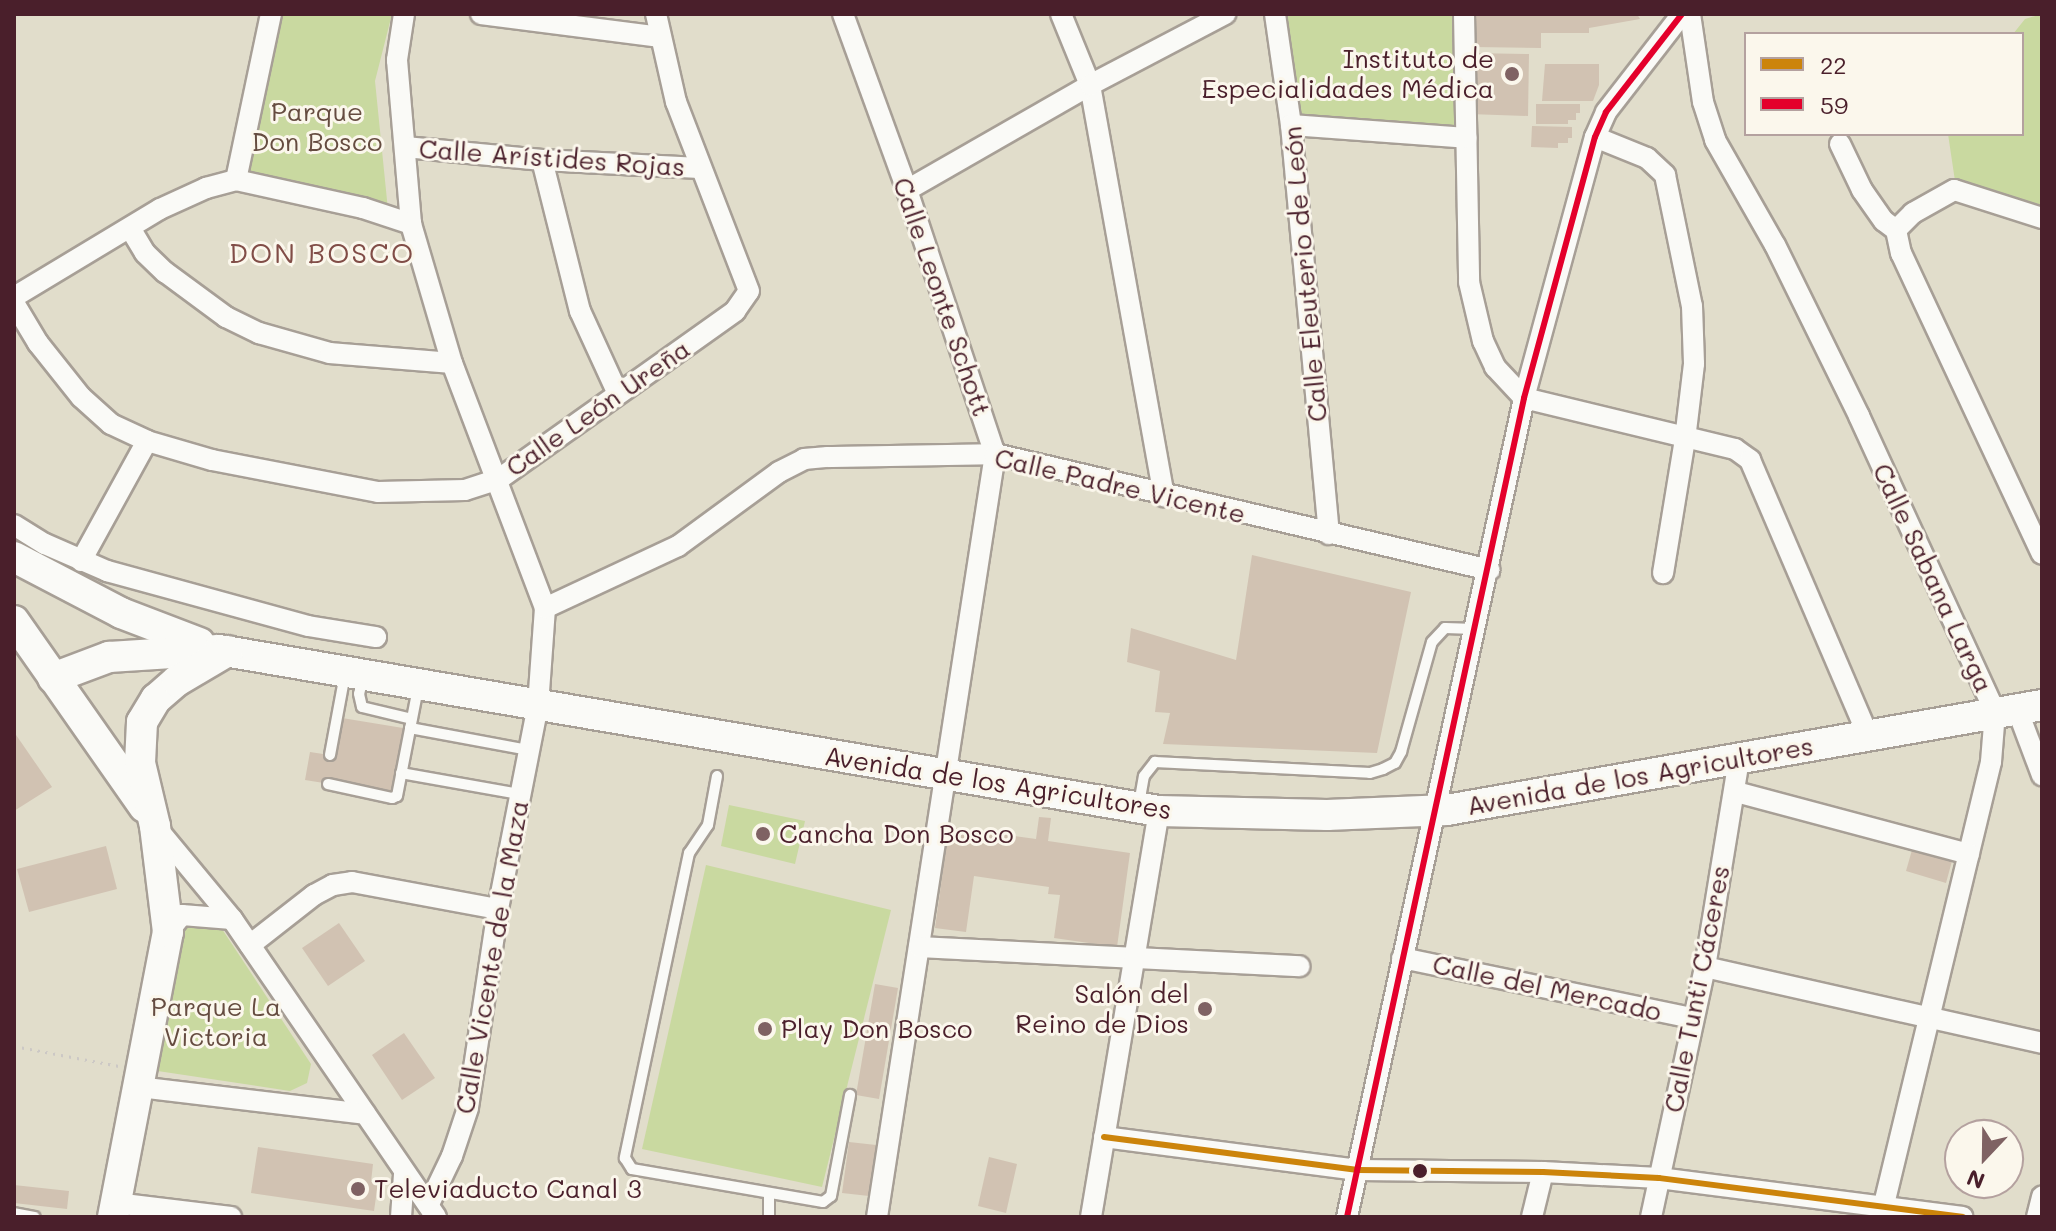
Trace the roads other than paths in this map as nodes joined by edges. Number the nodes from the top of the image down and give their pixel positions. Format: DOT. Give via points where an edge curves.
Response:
graph roads {
  1 [pos="271,14"];
  2 [pos="404,14"];
  3 [pos="481,14"];
  4 [pos="656,14"];
  5 [pos="843,14"];
  6 [pos="1061,14"];
  7 [pos="1225,14"];
  8 [pos="1275,14"];
  9 [pos="1464,14"];
  10 [pos="1682,14"];
  11 [pos="1690,14"];
  12 [pos="661,37"];
  13 [pos="1090,85"];
  14 [pos="1291,125"];
  15 [pos="1595,137"];
  16 [pos="1467,138"];
  17 [pos="1840,144"];
  18 [pos="405,147"];
  19 [pos="542,160"];
  20 [pos="700,168"];
  21 [pos="236,180"];
  22 [pos="907,190"];
  23 [pos="2042,218"];
  24 [pos="411,224"];
  25 [pos="130,228"];
  26 [pos="1896,230"];
  27 [pos="14,297"];
  28 [pos="14,303"];
  29 [pos="452,363"];
  30 [pos="617,392"];
  31 [pos="1524,398"];
  32 [pos="1685,439"];
  33 [pos="147,441"];
  34 [pos="995,454"];
  35 [pos="499,479"];
  36 [pos="1164,496"];
  37 [pos="14,525"];
  38 [pos="1329,534"];
  39 [pos="2042,554"];
  40 [pos="14,557"];
  41 [pos="81,561"];
  42 [pos="1490,570"];
  43 [pos="1663,573"];
  44 [pos="545,608"];
  45 [pos="14,621"];
  46 [pos="1475,629"];
  47 [pos="376,637"];
  48 [pos="224,651"];
  49 [pos="354,673"];
  50 [pos="53,678"];
  51 [pos="418,684"];
  52 [pos="538,705"];
  53 [pos="2018,709"];
  54 [pos="411,724"];
  55 [pos="1868,735"];
  56 [pos="529,750"];
  57 [pos="330,755"];
  58 [pos="1739,760"];
  59 [pos="401,773"];
  60 [pos="2042,775"];
  61 [pos="717,776"];
  62 [pos="943,777"];
  63 [pos="328,784"];
  64 [pos="1736,792"];
  65 [pos="519,794"];
  66 [pos="1149,810"];
  67 [pos="1432,811"];
  68 [pos="155,826"];
  69 [pos="1969,854"];
  70 [pos="498,909"];
  71 [pos="232,919"];
  72 [pos="168,932"];
  73 [pos="250,945"];
  74 [pos="919,947"];
  75 [pos="1136,956"];
  76 [pos="1402,958"];
  77 [pos="1300,966"];
  78 [pos="1705,967"];
  79 [pos="1928,1016"];
  80 [pos="1693,1018"];
  81 [pos="2042,1043"];
  82 [pos="141,1078"];
  83 [pos="850,1095"];
  84 [pos="365,1114"];
  85 [pos="1104,1137"];
  86 [pos="1358,1170"];
  87 [pos="1543,1172"];
  88 [pos="404,1174"];
  89 [pos="1659,1178"];
  90 [pos="769,1195"];
  91 [pos="2042,1197"];
  92 [pos="114,1210"];
  93 [pos="432,1210"];
  94 [pos="1883,1211"];
  95 [pos="14,1213"];
  96 [pos="770,1213"];
  97 [pos="35,1217"];
  98 [pos="231,1217"];
  99 [pos="401,1217"];
  100 [pos="877,1217"];
  101 [pos="1091,1217"];
  102 [pos="1347,1217"];
  103 [pos="1532,1217"];
  104 [pos="1651,1217"];
  105 [pos="1963,1217"];
  106 [pos="2037,1217"];
  1 -- 21 [label="street"];
  2 -- 18 [label="street" via="397,60"];
  3 -- 12 [label="street"];
  4 -- 12 [label="street, Calle León Ureña"];
  5 -- 22 [label="street, Calle Leonte Schott"];
  6 -- 13 [label="street"];
  7 -- 13 [label="street"];
  8 -- 14 [label="street, Calle Eleuterio de León"];
  9 -- 16 [label="street"];
  10 -- 15 [label="street" via="1606,112"];
  11 -- 53 [label="street, Calle Sabana Larga" via="1703,102 1715,140"];
  12 -- 20 [label="street, Calle León Ureña" via="676,102"];
  13 -- 22 [label="street"];
  13 -- 36 [label="street"];
  14 -- 16 [label="street"];
  14 -- 38 [label="street, Calle Eleuterio de León"];
  15 -- 31 [label="street"];
  15 -- 32 [label="street" via="1658,165 1671,187 1692,306 1694,364"];
  16 -- 31 [label="street" via="1474,309 1495,367"];
  17 -- 26 [label="street" via="1862,190"];
  18 -- 19 [label="street, Calle Arístides Rojas"];
  18 -- 24 [label="street"];
  19 -- 20 [label="street, Calle Arístides Rojas"];
  19 -- 30 [label="street" via="580,311"];
  20 -- 30 [label="street, Calle León Ureña" via="749,291 735,311"];
  21 -- 24 [label="street"];
  21 -- 25 [label="street" via="206,188"];
  22 -- 34 [label="street, Calle Leonte Schott"];
  23 -- 26 [label="street" via="1954,190 1913,213"];
  24 -- 29 [label="street"];
  25 -- 27 [label="street"];
  25 -- 29 [label="street" via="145,253 175,280 226,317 259,333 343,355"];
  26 -- 39 [label="street" via="1901,253"];
  28 -- 33 [label="street, Calle León Ureña" via="81,397 111,424"];
  29 -- 35 [label="street"];
  30 -- 35 [label="street, Calle León Ureña"];
  31 -- 32 [label="street"];
  31 -- 42 [label="street"];
  32 -- 43 [label="street"];
  32 -- 55 [label="street" via="1735,449 1755,467"];
  33 -- 35 [label="street, Calle León Ureña" via="212,460 378,492 465,490"];
  33 -- 41 [label="street"];
  34 -- 36 [label="street, Calle Padre Vicente"];
  34 -- 44 [label="street, Calle Padre Vicente" via="804,459 678,546"];
  34 -- 62 [label="street, Calle Leonte Schott"];
  35 -- 44 [label="street"];
  36 -- 38 [label="street, Calle Padre Vicente"];
  37 -- 41 [label="street"];
  38 -- 42 [label="street, Calle Padre Vicente"];
  40 -- 48 [label="main road" via="121,613"];
  41 -- 47 [label="street" via="197,598"];
  42 -- 46 [label="street"];
  44 -- 52 [label="street, Calle Vicente de la Maza"];
  45 -- 50 [label="main road"];
  46 -- 66 [label="lane" via="1445,628 1432,642 1395,763 1370,773 1155,762 1144,776"];
  46 -- 67 [label="street"];
  48 -- 49 [label="main road, Avenida de los Agricultores"];
  48 -- 50 [label="main road, Avenida de los Agricultores" via="109,657"];
  48 -- 68 [label="main road" via="156,699 142,722 140,763"];
  49 -- 51 [label="main road, Avenida de los Agricultores"];
  49 -- 54 [label="lane" via="362,707"];
  49 -- 57 [label="lane"];
  50 -- 68 [label="main road"];
  51 -- 52 [label="main road, Avenida de los Agricultores"];
  51 -- 54 [label="lane"];
  52 -- 56 [label="street, Calle Vicente de la Maza"];
  52 -- 62 [label="main road, Avenida de los Agricultores"];
  53 -- 55 [label="main road, Avenida de los Agricultores"];
  53 -- 60 [label="street"];
  53 -- 69 [label="street, Calle Sabana Larga" via="1991,762"];
  54 -- 56 [label="lane"];
  54 -- 59 [label="lane"];
  55 -- 58 [label="main road, Avenida de los Agricultores"];
  56 -- 65 [label="street, Calle Vicente de la Maza"];
  58 -- 64 [label="street, Calle Tunti Cáceres"];
  58 -- 67 [label="main road, Avenida de los Agricultores"];
  59 -- 63 [label="lane" via="398,794 392,798"];
  59 -- 65 [label="lane"];
  61 -- 90 [label="lane" via="708,825 689,853 625,1158 632,1169"];
  62 -- 66 [label="main road, Avenida de los Agricultores"];
  62 -- 74 [label="street, Calle Leonte Schott"];
  64 -- 69 [label="street"];
  64 -- 78 [label="street, Calle Tunti Cáceres"];
  65 -- 70 [label="street, Calle Vicente de la Maza"];
  66 -- 67 [label="main road, Avenida de los Agricultores" via="1327,815"];
  66 -- 75 [label="street"];
  67 -- 76 [label="street"];
  68 -- 71 [label="street"];
  68 -- 72 [label="main road"];
  69 -- 79 [label="street, Calle Sabana Larga"];
  70 -- 73 [label="street" via="352,882 314,895"];
  70 -- 93 [label="street, Calle Vicente de la Maza" via="462,1132"];
  71 -- 72 [label="street" via="182,915"];
  71 -- 73 [label="street"];
  72 -- 82 [label="main road"];
  73 -- 84 [label="street"];
  74 -- 75 [label="street"];
  74 -- 100 [label="street, Calle Leonte Schott"];
  75 -- 77 [label="street"];
  75 -- 85 [label="street"];
  76 -- 80 [label="street, Calle del Mercado"];
  76 -- 86 [label="street"];
  78 -- 79 [label="street"];
  78 -- 80 [label="street, Calle Tunti Cáceres"];
  79 -- 81 [label="street"];
  79 -- 94 [label="street, Calle Sabana Larga"];
  80 -- 89 [label="street, Calle Tunti Cáceres"];
  82 -- 84 [label="street"];
  82 -- 92 [label="main road"];
  83 -- 90 [label="lane" via="828,1200"];
  84 -- 88 [label="street"];
  85 -- 86 [label="street"];
  85 -- 101 [label="street"];
  86 -- 87 [label="street"];
  86 -- 102 [label="street"];
  87 -- 89 [label="street"];
  87 -- 103 [label="street"];
  88 -- 93 [label="street"];
  88 -- 99 [label="street"];
  89 -- 94 [label="street"];
  89 -- 104 [label="street, Calle Tunti Cáceres"];
  90 -- 96 [label="lane"];
  91 -- 106 [label="street"];
  92 -- 98 [label="street"];
  94 -- 105 [label="street"];
  95 -- 97 [label="lane"];
}
